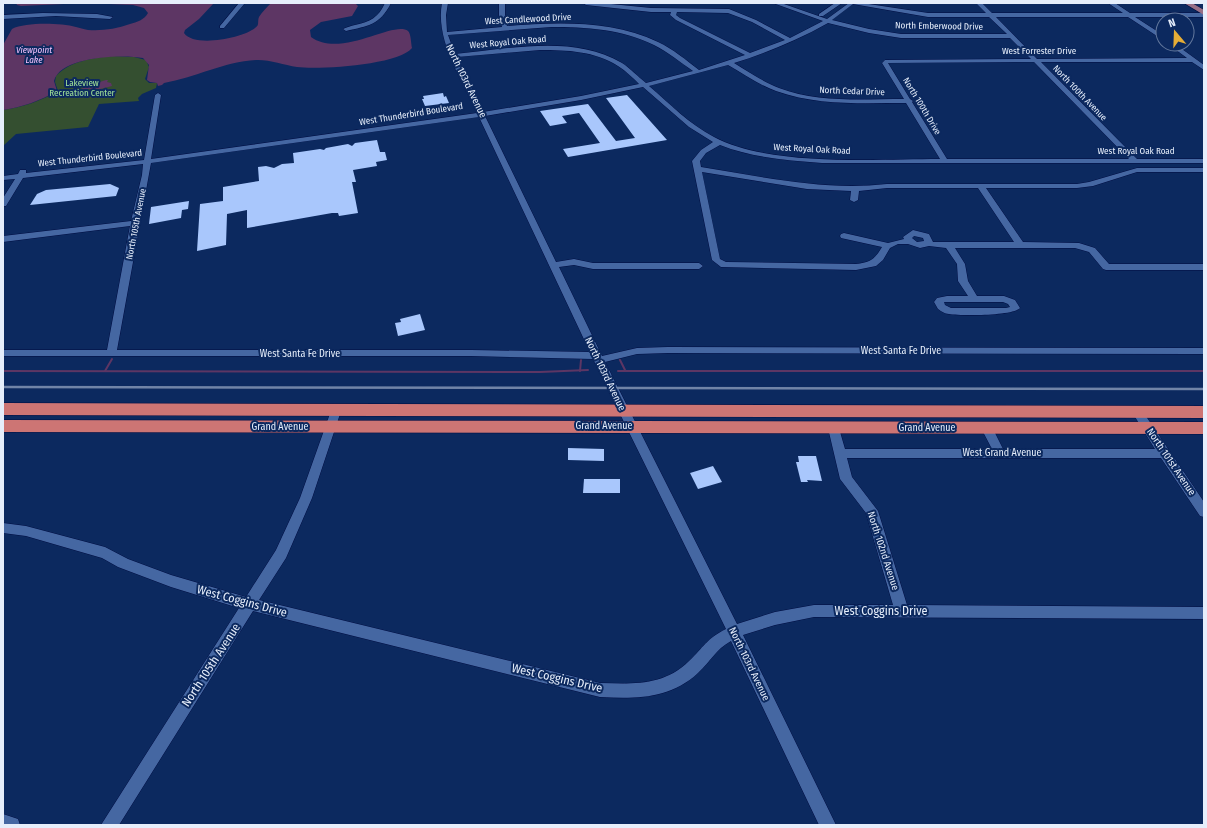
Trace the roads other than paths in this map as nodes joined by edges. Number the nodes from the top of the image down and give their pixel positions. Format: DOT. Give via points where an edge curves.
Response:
graph roads {
  1 [pos="242,3"];
  2 [pos="388,3"];
  3 [pos="445,3"];
  4 [pos="502,3"];
  5 [pos="586,3"];
  6 [pos="776,3"];
  7 [pos="839,3"];
  8 [pos="853,3"];
  9 [pos="978,3"];
  10 [pos="1111,3"];
  11 [pos="1187,3"];
  12 [pos="674,11"];
  13 [pos="1204,14"];
  14 [pos="991,15"];
  15 [pos="1129,15"];
  16 [pos="3,17"];
  17 [pos="110,17"];
  18 [pos="817,18"];
  19 [pos="827,21"];
  20 [pos="808,23"];
  21 [pos="222,27"];
  22 [pos="346,29"];
  23 [pos="505,29"];
  24 [pos="792,31"];
  25 [pos="1155,33"];
  26 [pos="445,34"];
  27 [pos="781,36"];
  28 [pos="1010,36"];
  29 [pos="789,40"];
  30 [pos="742,52"];
  31 [pos="1182,52"];
  32 [pos="453,56"];
  33 [pos="751,56"];
  34 [pos="1035,60"];
  35 [pos="1192,60"];
  36 [pos="887,61"];
  37 [pos="730,63"];
  38 [pos="692,68"];
  39 [pos="1204,68"];
  40 [pos="698,72"];
  41 [pos="642,84"];
  42 [pos="158,95"];
  43 [pos="910,101"];
  44 [pos="480,111"];
  45 [pos="719,142"];
  46 [pos="148,159"];
  47 [pos="945,161"];
  48 [pos="1134,161"];
  49 [pos="1204,161"];
  50 [pos="25,168"];
  51 [pos="697,169"];
  52 [pos="1204,170"];
  53 [pos="3,171"];
  54 [pos="20,176"];
  55 [pos="3,178"];
  56 [pos="980,185"];
  57 [pos="855,189"];
  58 [pos="854,200"];
  59 [pos="3,204"];
  60 [pos="135,223"];
  61 [pos="844,236"];
  62 [pos="3,239"];
  63 [pos="949,245"];
  64 [pos="1020,245"];
  65 [pos="887,246"];
  66 [pos="553,265"];
  67 [pos="699,266"];
  68 [pos="1204,267"];
  69 [pos="974,298"];
  70 [pos="1204,351"];
  71 [pos="112,352"];
  72 [pos="3,353"];
  73 [pos="597,358"];
  74 [pos="3,409"];
  75 [pos="336,411"];
  76 [pos="624,411"];
  77 [pos="1137,412"];
  78 [pos="1204,412"];
  79 [pos="3,426"];
  80 [pos="631,426"];
  81 [pos="330,427"];
  82 [pos="834,428"];
  83 [pos="987,428"];
  84 [pos="1149,428"];
  85 [pos="1204,428"];
  86 [pos="999,452"];
  87 [pos="1165,453"];
  88 [pos="840,454"];
  89 [pos="1204,512"];
  90 [pos="3,528"];
  91 [pos="250,604"];
  92 [pos="902,611"];
  93 [pos="1204,613"];
  94 [pos="734,632"];
  95 [pos="3,822"];
  96 [pos="12,825"];
  97 [pos="110,825"];
  98 [pos="828,825"];
  1 -- 21 [label="street"];
  2 -- 22 [label="street" via="384,13 376,20"];
  3 -- 26 [label="street, North 103rd Avenue"];
  4 -- 23 [label="street"];
  5 -- 12 [label="street"];
  6 -- 18 [label="street, North Emberwood Drive"];
  7 -- 18 [label="street"];
  8 -- 14 [label="street" via="913,14"];
  8 -- 19 [label="street, West Thunderbird Boulevard"];
  9 -- 14 [label="street, North 100th Avenue"];
  10 -- 15 [label="street"];
  11 -- 13 [label="main road"];
  12 -- 27 [label="street" via="729,11"];
  12 -- 30 [label="street" via="673,15 678,19"];
  13 -- 15 [label="street"];
  14 -- 15 [label="street"];
  14 -- 28 [label="street, North 100th Avenue"];
  15 -- 25 [label="street"];
  16 -- 17 [label="street" via="70,13"];
  18 -- 19 [label="street, North Emberwood Drive"];
  18 -- 20 [label="street"];
  19 -- 28 [label="street, North Emberwood Drive" via="901,36"];
  19 -- 29 [label="street, West Thunderbird Boulevard"];
  23 -- 26 [label="street, West Candlewood Drive"];
  23 -- 38 [label="street, West Candlewood Drive" via="567,26 613,30 656,43"];
  24 -- 27 [label="street, West Thunderbird Boulevard"];
  26 -- 32 [label="street, North 103rd Avenue"];
  27 -- 29 [label="street"];
  27 -- 30 [label="street, West Thunderbird Boulevard"];
  28 -- 34 [label="street, North 100th Avenue"];
  29 -- 33 [label="street, West Thunderbird Boulevard"];
  30 -- 33 [label="street"];
  30 -- 38 [label="street, West Thunderbird Boulevard"];
  31 -- 35 [label="street"];
  32 -- 41 [label="street, West Royal Oak Road" via="536,49 578,49 609,57"];
  32 -- 44 [label="street, North 103rd Avenue"];
  33 -- 37 [label="street, West Thunderbird Boulevard"];
  34 -- 35 [label="street, West Forrester Drive"];
  34 -- 36 [label="street, West Forrester Drive"];
  34 -- 48 [label="street, North 100th Avenue"];
  35 -- 39 [label="street"];
  36 -- 43 [label="street, North 100th Drive" via="884,62"];
  37 -- 40 [label="street, West Thunderbird Boulevard"];
  37 -- 43 [label="street, North Cedar Drive" via="772,87 804,97 830,101"];
  38 -- 40 [label="street, West Candlewood Drive"];
  38 -- 41 [label="street, West Thunderbird Boulevard"];
  40 -- 41 [label="street, West Thunderbird Boulevard"];
  41 -- 44 [label="street, West Thunderbird Boulevard"];
  41 -- 45 [label="street, West Royal Oak Road" via="691,126"];
  42 -- 46 [label="street, North 105th Avenue"];
  43 -- 47 [label="street, North 100th Drive"];
  44 -- 46 [label="street, West Thunderbird Boulevard"];
  44 -- 66 [label="street, North 103rd Avenue"];
  45 -- 47 [label="street, West Royal Oak Road" via="752,153 788,159"];
  45 -- 51 [label="street" via="698,156"];
  46 -- 50 [label="street, West Thunderbird Boulevard"];
  46 -- 54 [label="street, West Thunderbird Boulevard"];
  46 -- 60 [label="street, North 105th Avenue"];
  47 -- 48 [label="street, West Royal Oak Road"];
  48 -- 49 [label="street, West Royal Oak Road"];
  50 -- 53 [label="street, West Thunderbird Boulevard"];
  50 -- 54 [label="street"];
  51 -- 57 [label="street" via="795,186"];
  51 -- 65 [label="street" via="716,260 724,265 856,267 873,264"];
  52 -- 56 [label="street" via="1137,170 1077,186"];
  54 -- 55 [label="street, West Thunderbird Boulevard"];
  54 -- 59 [label="street"];
  56 -- 57 [label="street"];
  56 -- 64 [label="street"];
  57 -- 58 [label="street"];
  60 -- 62 [label="street"];
  60 -- 71 [label="street, North 105th Avenue"];
  61 -- 65 [label="street"];
  63 -- 64 [label="street"];
  63 -- 65 [label="street" via="918,245 909,241"];
  63 -- 69 [label="street" via="961,264 963,281"];
  64 -- 68 [label="street" via="1086,247 1092,250 1106,267"];
  66 -- 67 [label="street" via="574,262 593,266"];
  66 -- 73 [label="street, North 103rd Avenue"];
  69 -- 69 [label="street" via="943,299 939,302 944,309 954,312 1007,311 1015,308 1012,302 1004,299"];
  70 -- 73 [label="street, West Santa Fe Drive" via="653,350"];
  71 -- 72 [label="street, West Santa Fe Drive"];
  71 -- 73 [label="street, West Santa Fe Drive" via="471,353"];
  73 -- 76 [label="street, North 103rd Avenue"];
  74 -- 75 [label="highway, Grand Avenue"];
  75 -- 76 [label="highway, Grand Avenue"];
  75 -- 81 [label="street, North 105th Avenue"];
  76 -- 77 [label="highway, Grand Avenue"];
  76 -- 80 [label="street, North 103rd Avenue"];
  77 -- 78 [label="highway, Grand Avenue"];
  77 -- 84 [label="street, North 101st Avenue"];
  79 -- 81 [label="highway, Grand Avenue"];
  80 -- 81 [label="highway, Grand Avenue"];
  80 -- 82 [label="highway, Grand Avenue"];
  80 -- 94 [label="street, North 103rd Avenue"];
  81 -- 91 [label="street, North 105th Avenue" via="294,529"];
  82 -- 83 [label="highway, Grand Avenue"];
  82 -- 88 [label="street, North 102nd Avenue"];
  83 -- 84 [label="highway, Grand Avenue"];
  83 -- 86 [label="street"];
  84 -- 85 [label="highway, Grand Avenue"];
  84 -- 87 [label="street, North 101st Avenue"];
  86 -- 87 [label="street, West Grand Avenue"];
  86 -- 88 [label="street, West Grand Avenue"];
  87 -- 89 [label="street, North 101st Avenue"];
  88 -- 92 [label="street, North 102nd Avenue" via="846,479 872,511"];
  90 -- 91 [label="street, West Coggins Drive" via="26,531 105,553 172,581"];
  91 -- 94 [label="street, West Coggins Drive" via="600,690 648,691 672,683 694,667 713,645"];
  91 -- 97 [label="street, North 105th Avenue"];
  92 -- 93 [label="street, West Coggins Drive"];
  92 -- 94 [label="street, West Coggins Drive" via="814,611"];
  94 -- 98 [label="street, North 103rd Avenue"];
  95 -- 96 [label="street"];
}
